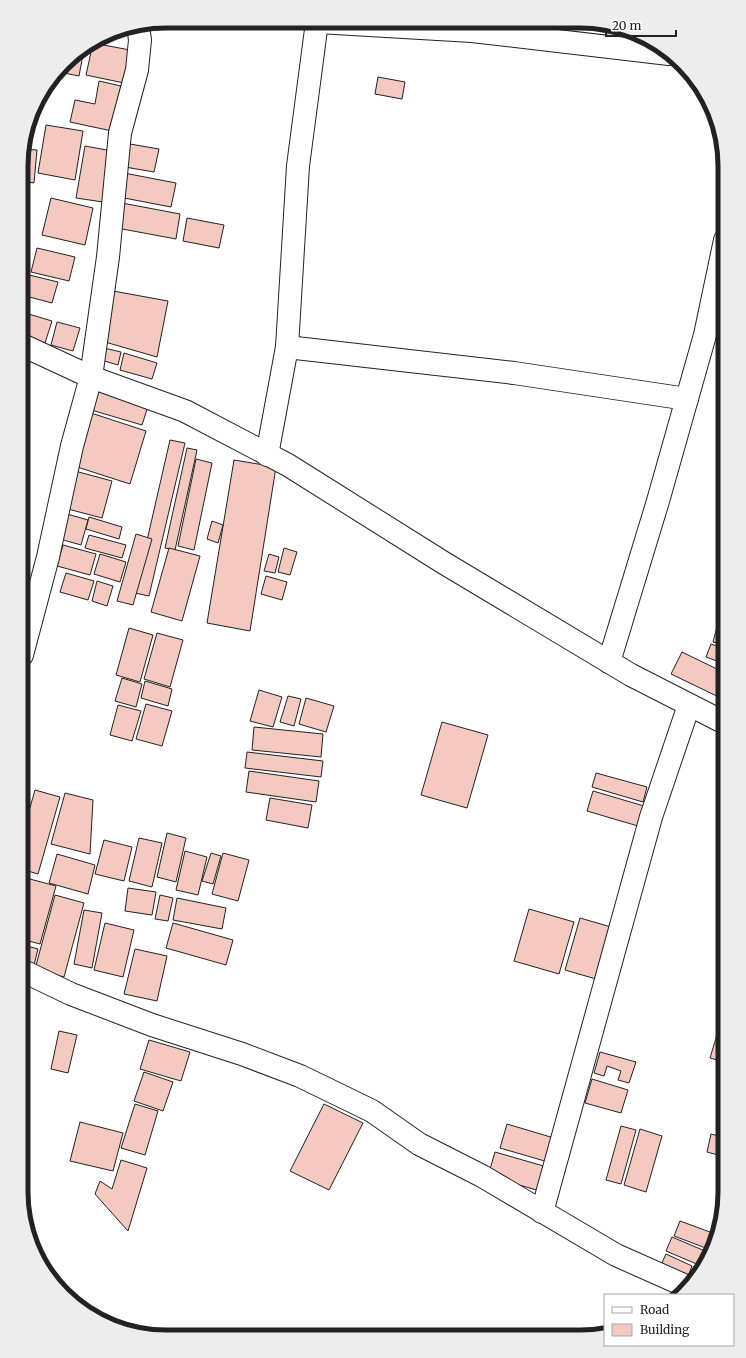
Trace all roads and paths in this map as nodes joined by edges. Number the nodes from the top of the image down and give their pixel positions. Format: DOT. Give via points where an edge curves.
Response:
graph roads {
  1 [pos="317,28"];
  2 [pos="480,28"];
  3 [pos="139,31"];
  4 [pos="659,53"];
  5 [pos="718,275"];
  6 [pos="287,347"];
  7 [pos="28,348"];
  8 [pos="91,377"];
  9 [pos="687,399"];
  10 [pos="267,455"];
  11 [pos="28,632"];
  12 [pos="609,662"];
  13 [pos="689,705"];
  14 [pos="718,720"];
  15 [pos="28,973"];
  16 [pos="542,1212"];
  17 [pos="682,1285"];
  1 -- 6 [label="street" via="298,166"];
  2 -- 4 [label="street"];
  3 -- 8 [label="street" via="137,70 120,133 108,257"];
  5 -- 9 [label="street" via="706,335"];
  6 -- 9 [label="street" via="514,373"];
  6 -- 10 [label="street"];
  7 -- 8 [label="street"];
  8 -- 10 [label="street" via="185,411"];
  8 -- 11 [label="street"];
  9 -- 12 [label="street"];
  10 -- 12 [label="street" via="288,465"];
  12 -- 13 [label="street"];
  13 -- 14 [label="street"];
  13 -- 16 [label="street" via="651,817"];
  15 -- 16 [label="street" via="71,994 152,1025 300,1076 372,1110 419,1144 482,1176"];
  16 -- 17 [label="street" via="616,1255"];
}
